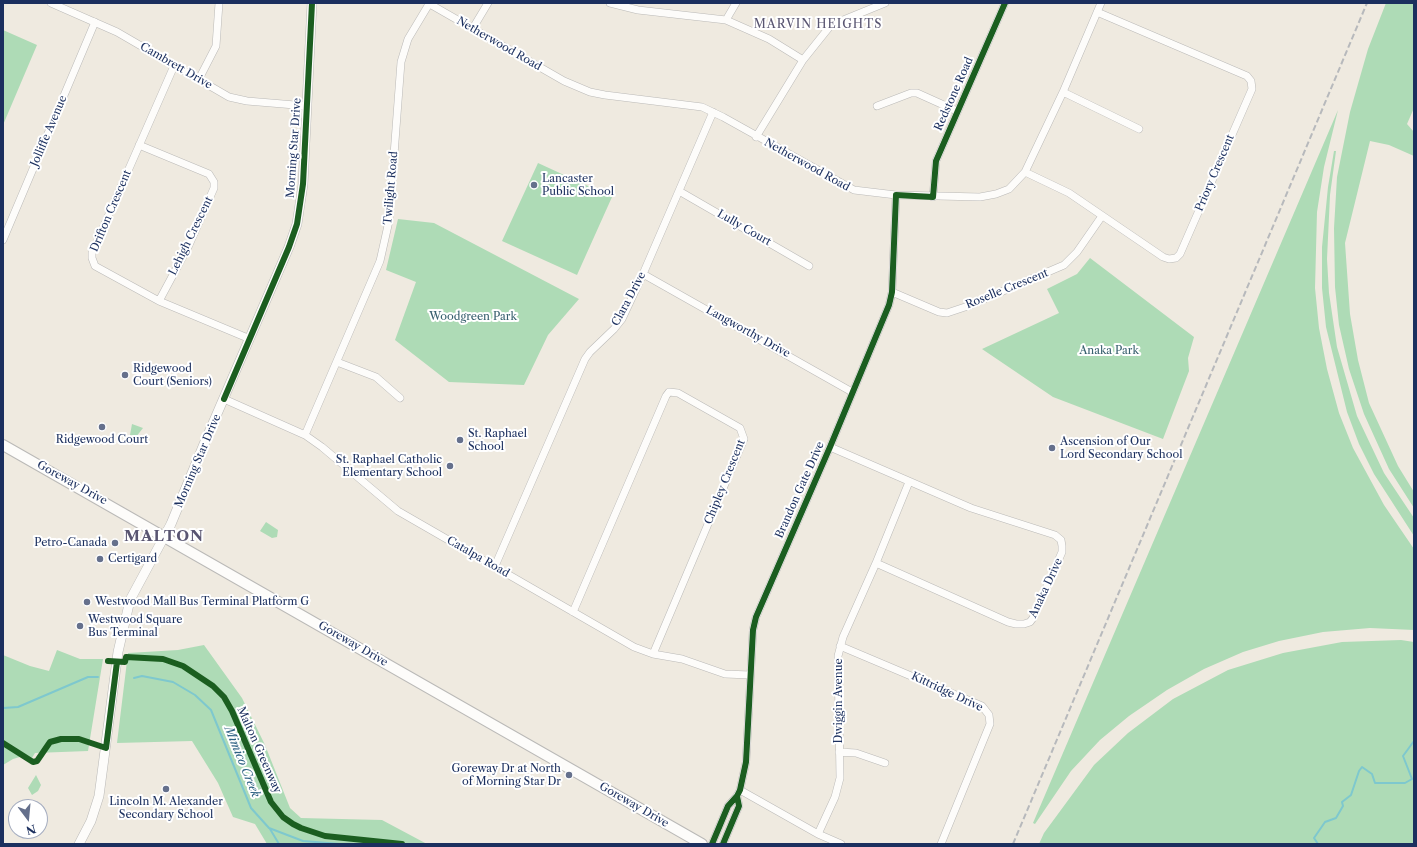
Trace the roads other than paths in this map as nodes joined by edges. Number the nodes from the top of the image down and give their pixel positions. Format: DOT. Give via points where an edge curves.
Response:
graph roads {
  1 [pos="51,3"];
  2 [pos="219,3"];
  3 [pos="312,3"];
  4 [pos="428,3"];
  5 [pos="488,3"];
  6 [pos="610,3"];
  7 [pos="736,3"];
  8 [pos="885,3"];
  9 [pos="1005,3"];
  10 [pos="1101,3"];
  11 [pos="1097,12"];
  12 [pos="726,20"];
  13 [pos="95,22"];
  14 [pos="473,28"];
  15 [pos="802,60"];
  16 [pos="174,66"];
  17 [pos="199,79"];
  18 [pos="1063,92"];
  19 [pos="307,106"];
  20 [pos="877,106"];
  21 [pos="957,111"];
  22 [pos="713,112"];
  23 [pos="1139,129"];
  24 [pos="756,137"];
  25 [pos="139,145"];
  26 [pos="1025,172"];
  27 [pos="679,191"];
  28 [pos="896,195"];
  29 [pos="933,197"];
  30 [pos="1102,216"];
  31 [pos="3,240"];
  32 [pos="808,266"];
  33 [pos="644,274"];
  34 [pos="892,292"];
  35 [pos="159,301"];
  36 [pos="250,339"];
  37 [pos="337,362"];
  38 [pos="852,392"];
  39 [pos="400,398"];
  40 [pos="224,399"];
  41 [pos="305,435"];
  42 [pos="3,445"];
  43 [pos="830,447"];
  44 [pos="909,482"];
  45 [pos="164,537"];
  46 [pos="876,564"];
  47 [pos="495,566"];
  48 [pos="573,612"];
  49 [pos="840,646"];
  50 [pos="653,654"];
  51 [pos="750,675"];
  52 [pos="839,752"];
  53 [pos="885,763"];
  54 [pos="739,793"];
  55 [pos="818,834"];
  56 [pos="79,844"];
  57 [pos="702,844"];
  58 [pos="712,844"];
  59 [pos="722,844"];
  60 [pos="841,844"];
  61 [pos="940,844"];
  1 -- 13 [label="street, Cambrett Drive"];
  2 -- 17 [label="street" via="216,46"];
  3 -- 19 [label="street, Morning Star Drive"];
  4 -- 14 [label="street, Netherwood Road"];
  4 -- 37 [label="street, Twilight Road" via="408,39 401,62 389,221 380,261"];
  5 -- 14 [label="street"];
  6 -- 12 [label="street" via="638,10"];
  7 -- 12 [label="street"];
  8 -- 15 [label="street" via="831,25"];
  9 -- 21 [label="street, Redstone Road"];
  10 -- 11 [label="street, Netherwood Road"];
  11 -- 18 [label="street, Netherwood Road"];
  11 -- 30 [label="street, Priory Crescent" via="1247,76 1252,89 1180,254 1176,258 1163,257"];
  12 -- 15 [label="street" via="769,39"];
  13 -- 16 [label="street, Cambrett Drive"];
  13 -- 31 [label="street, Jolliffe Avenue"];
  14 -- 22 [label="street, Netherwood Road" via="564,82 590,92 691,105"];
  15 -- 24 [label="street"];
  16 -- 17 [label="street, Cambrett Drive"];
  16 -- 25 [label="street, Drifton Crescent"];
  17 -- 19 [label="street, Cambrett Drive" via="238,100"];
  18 -- 23 [label="street"];
  18 -- 26 [label="street, Netherwood Road"];
  19 -- 36 [label="street, Morning Star Drive" via="303,184 297,224"];
  20 -- 21 [label="street" via="917,93"];
  21 -- 29 [label="street, Redstone Road" via="936,160"];
  22 -- 24 [label="street, Netherwood Road"];
  22 -- 27 [label="street, Clara Drive"];
  24 -- 28 [label="street, Netherwood Road" via="854,190"];
  25 -- 35 [label="street, Drifton Crescent" via="92,252 92,258 95,266"];
  25 -- 35 [label="street, Lehigh Crescent" via="209,174 214,182 214,188 189,245"];
  26 -- 29 [label="street, Netherwood Road" via="1009,188 996,194 980,197"];
  26 -- 30 [label="street, Priory Crescent" via="1069,193"];
  27 -- 32 [label="street, Lully Court"];
  27 -- 33 [label="street, Clara Drive"];
  28 -- 29 [label="street, Netherwood Road"];
  28 -- 34 [label="street, Brandon Gate Drive"];
  30 -- 34 [label="street, Roselle Crescent" via="1077,252 1064,265 968,306 939,312"];
  33 -- 38 [label="street, Langworthy Drive"];
  33 -- 47 [label="street, Clara Drive" via="622,319 585,359"];
  34 -- 38 [label="street, Brandon Gate Drive" via="889,305"];
  35 -- 36 [label="street, Drifton Crescent"];
  36 -- 40 [label="street, Morning Star Drive"];
  37 -- 39 [label="street" via="376,377"];
  37 -- 41 [label="street, Twilight Road"];
  38 -- 43 [label="street, Brandon Gate Drive"];
  40 -- 41 [label="street, Catalpa Road"];
  40 -- 45 [label="street, Morning Star Drive"];
  41 -- 47 [label="street, Catalpa Road" via="398,511"];
  42 -- 45 [label="main road, Goreway Drive"];
  43 -- 44 [label="street, Anaka Drive"];
  43 -- 51 [label="street, Brandon Gate Drive" via="756,617"];
  44 -- 46 [label="street, Dwiggin Avenue"];
  44 -- 46 [label="street, Anaka Drive" via="971,508 1055,535 1061,540 1062,552 1033,618 1024,624 1008,622"];
  45 -- 56 [label="street, Morning Star Drive" via="133,592 128,608 118,652 99,796 91,821"];
  45 -- 57 [label="main road, Goreway Drive"];
  46 -- 49 [label="street, Dwiggin Avenue"];
  47 -- 48 [label="street, Catalpa Road"];
  48 -- 50 [label="street, Catalpa Road" via="634,647"];
  48 -- 50 [label="street, Chipley Crescent" via="666,396 669,392 678,392 740,428 744,439"];
  49 -- 52 [label="street, Dwiggin Avenue"];
  49 -- 61 [label="street, Kittridge Drive" via="982,706 989,715 990,724"];
  50 -- 51 [label="street, Catalpa Road" via="682,659 725,674"];
  51 -- 54 [label="street, Brandon Gate Drive" via="747,752"];
  52 -- 53 [label="street" via="856,753"];
  52 -- 55 [label="street, Dwiggin Avenue" via="840,778"];
  54 -- 55 [label="street"];
  54 -- 58 [label="street, Brandon Gate Drive" via="728,806"];
  54 -- 59 [label="street, Brandon Gate Drive" via="739,806"];
  55 -- 60 [label="street"];
}
